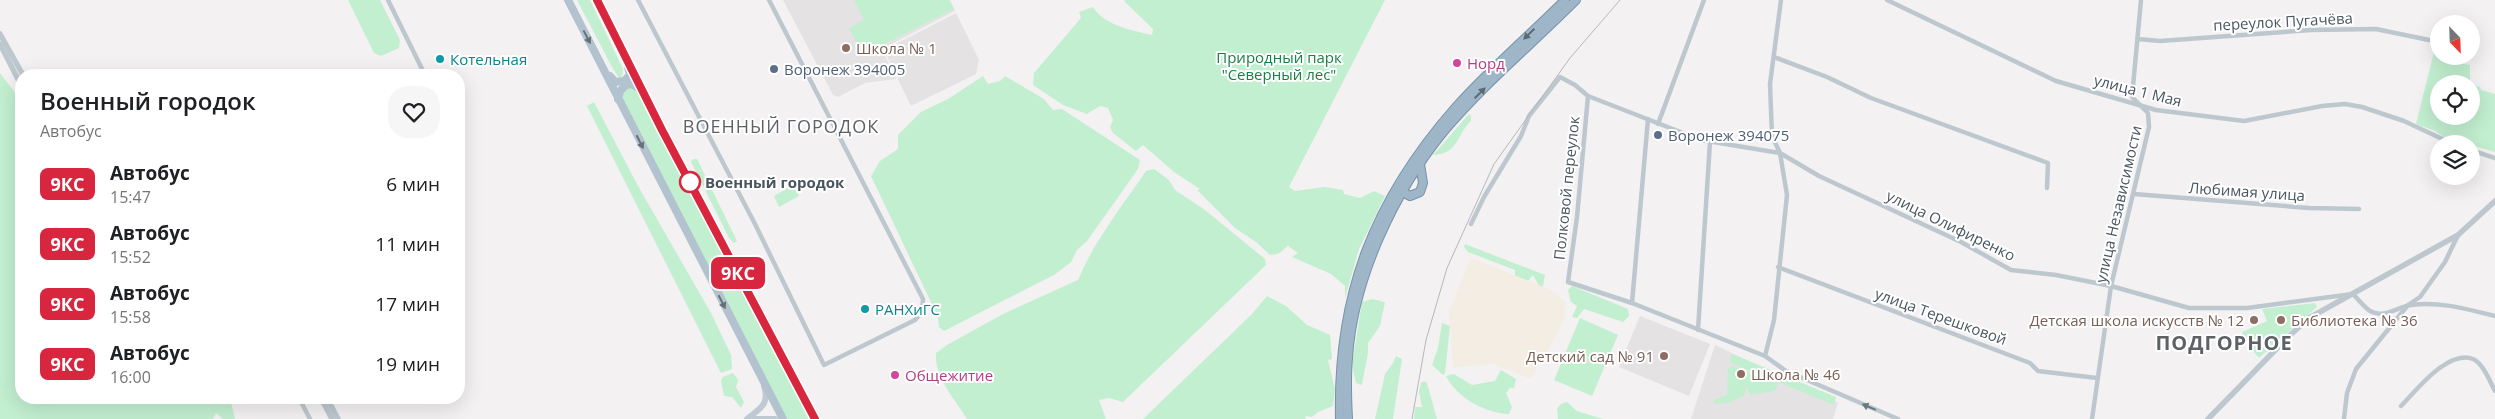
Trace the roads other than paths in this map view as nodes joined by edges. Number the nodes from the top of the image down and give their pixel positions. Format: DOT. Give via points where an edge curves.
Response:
graph roads {
  1 [pos="388,0"];
  2 [pos="568,0"];
  3 [pos="598,0"];
  4 [pos="638,0"];
  5 [pos="769,0"];
  6 [pos="1565,0"];
  7 [pos="1576,0"];
  8 [pos="1704,0"];
  9 [pos="1781,0"];
  10 [pos="1887,0"];
  11 [pos="2141,0"];
  12 [pos="0,34"];
  13 [pos="2138,39"];
  14 [pos="2429,40"];
  15 [pos="0,44"];
  16 [pos="1774,56"];
  17 [pos="626,58"];
  18 [pos="20,69"];
  19 [pos="422,69"];
  20 [pos="15,73"];
  21 [pos="606,73"];
  22 [pos="642,90"];
  23 [pos="1588,96"];
  24 [pos="618,99"];
  25 [pos="2140,106"];
  26 [pos="1648,119"];
  27 [pos="1658,124"];
  28 [pos="2434,135"];
  29 [pos="1710,142"];
  30 [pos="1780,153"];
  31 [pos="2480,153"];
  32 [pos="2495,158"];
  33 [pos="1420,164"];
  34 [pos="1398,184"];
  35 [pos="2047,188"];
  36 [pos="1402,193"];
  37 [pos="2134,194"];
  38 [pos="2495,201"];
  39 [pos="2359,209"];
  40 [pos="1471,224"];
  41 [pos="2458,236"];
  42 [pos="1778,267"];
  43 [pos="2111,286"];
  44 [pos="2353,294"];
  45 [pos="1632,304"];
  46 [pos="2408,305"];
  47 [pos="2495,316"];
  48 [pos="1698,330"];
  49 [pos="1765,356"];
  50 [pos="762,378"];
  51 [pos="2097,378"];
  52 [pos="2495,391"];
  53 [pos="302,404"];
  54 [pos="324,404"];
  55 [pos="330,404"];
  56 [pos="2401,406"];
  57 [pos="310,419"];
  58 [pos="332,419"];
  59 [pos="338,419"];
  60 [pos="747,419"];
  61 [pos="753,419"];
  62 [pos="775,419"];
  63 [pos="783,419"];
  64 [pos="815,419"];
  65 [pos="1340,419"];
  66 [pos="1348,419"];
  67 [pos="1898,419"];
  68 [pos="2092,419"];
  69 [pos="2208,419"];
  70 [pos="2344,419"];
  1 -- 19 [label="street"];
  2 -- 21 [label="main road, one-way"];
  3 -- 17 [label="main road"];
  4 -- 5 [label="street" via="824,365 915,320 922,312 923,299"];
  6 -- 34 [label="highway, one-way" via="1458,106"];
  33 -- 7 [label="highway, one-way" via="1463,111"];
  8 -- 27 [label="street"];
  9 -- 16 [label="street"];
  10 -- 25 [label="street, улица 1 Мая" via="2056,81"];
  11 -- 13 [label="street, улица Независимости"];
  12 -- 18 [label="street"];
  13 -- 14 [label="street, переулок Пугачёва" via="2160,41 2311,30 2376,29"];
  13 -- 25 [label="street, улица Независимости" via="2132,97"];
  15 -- 20 [label="street"];
  16 -- 30 [label="street" via="1770,84 1772,136"];
  16 -- 35 [label="street" via="1870,98 2048,163"];
  17 -- 21 [label="main road" via="630,75 624,81 615,82"];
  17 -- 22 [label="main road"];
  21 -- 24 [label="main road"];
  22 -- 24 [label="main road" via="632,84 626,85"];
  22 -- 64 [label="main road"];
  23 -- 26 [label="street, улица Олифиренко"];
  23 -- 40 [label="street, улица Олифиренко" via="1560,77 1529,116"];
  23 -- 45 [label="street, Полковой переулок" via="1568,282"];
  24 -- 50 [label="main road, one-way"];
  25 -- 28 [label="street, улица 1 Мая" via="2170,113 2244,120 2345,104 2404,121"];
  25 -- 37 [label="street, улица Независимости" via="2148,113 2149,127"];
  26 -- 27 [label="street, улица Олифиренко"];
  26 -- 45 [label="street"];
  27 -- 29 [label="street, улица Олифиренко"];
  29 -- 30 [label="street, улица Олифиренко"];
  29 -- 48 [label="street"];
  30 -- 42 [label="street" via="1787,195"];
  30 -- 43 [label="street, улица Олифиренко" via="1819,176 1952,238 2011,270"];
  31 -- 32 [label="street"];
  33 -- 36 [label="highway"];
  33 -- 36 [label="highway" via="1423,188 1413,196"];
  34 -- 36 [label="highway"];
  34 -- 65 [label="highway" via="1366,250 1356,282 1341,356"];
  36 -- 66 [label="highway" via="1386,222 1363,282 1348,356"];
  37 -- 39 [label="street, Любимая улица"];
  37 -- 43 [label="street, улица Независимости"];
  38 -- 41 [label="street"];
  41 -- 44 [label="street"];
  41 -- 46 [label="street" via="2445,262 2420,297"];
  42 -- 49 [label="street" via="1774,320"];
  42 -- 51 [label="street, улица Терешковой" via="2030,362 2038,372"];
  43 -- 44 [label="street, улица Олифиренко" via="2189,308 2247,308"];
  43 -- 51 [label="street, улица Независимости"];
  44 -- 46 [label="street" via="2370,311 2388,313"];
  44 -- 69 [label="street" via="2309,318"];
  45 -- 48 [label="street"];
  46 -- 47 [label="street" via="2456,307"];
  46 -- 70 [label="street" via="2356,370 2347,393"];
  48 -- 49 [label="street"];
  67 -- 49 [label="street, one-way" via="1786,371"];
  50 -- 60 [label="main road" via="766,401"];
  50 -- 63 [label="main road"];
  51 -- 68 [label="street, улица Независимости"];
  52 -- 56 [label="street" via="2480,365 2474,359 2465,358 2443,364"];
  53 -- 57 [label="street"];
  54 -- 58 [label="street"];
  55 -- 59 [label="street"];
  61 -- 62 [label="main road"];
}
